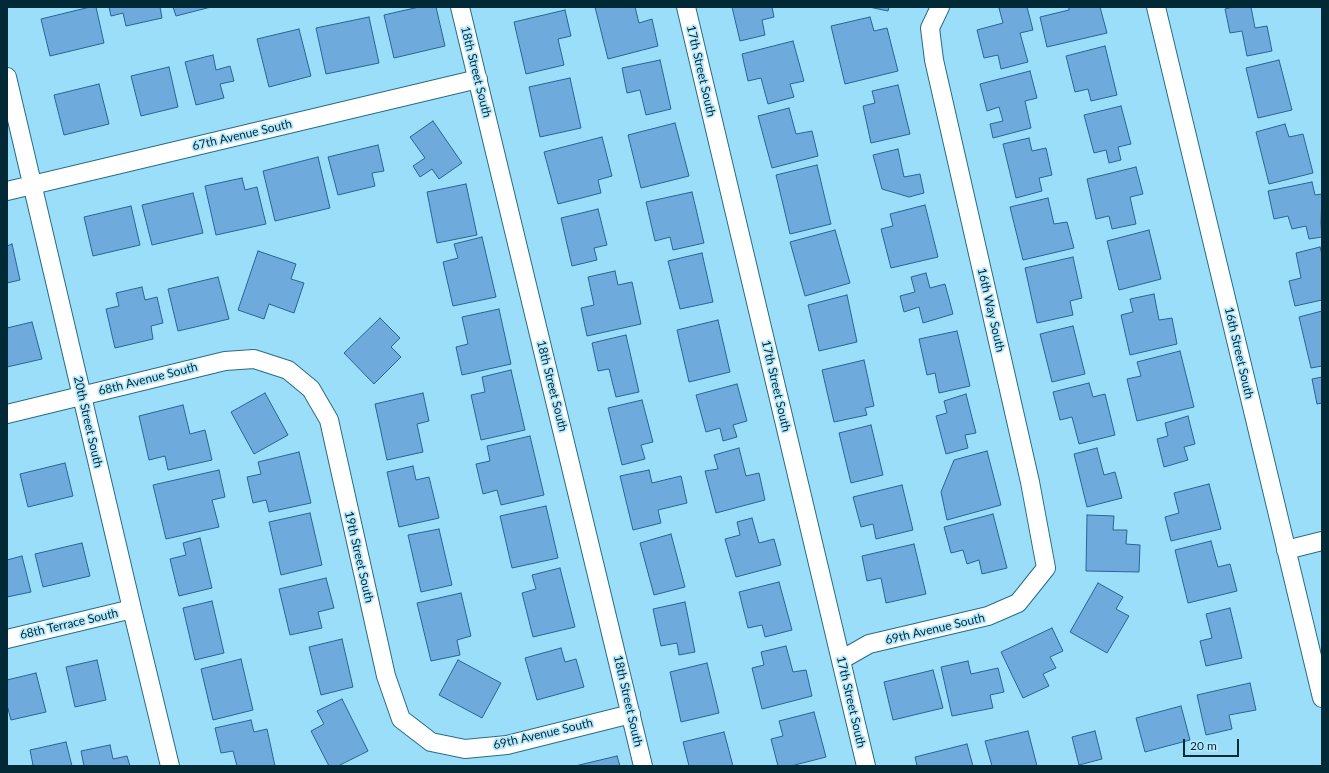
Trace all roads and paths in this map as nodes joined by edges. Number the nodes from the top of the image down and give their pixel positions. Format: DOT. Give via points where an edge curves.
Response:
graph roads {
  1 [pos="460,7"];
  2 [pos="686,7"];
  3 [pos="1156,7"];
  4 [pos="936,14"];
  5 [pos="7,77"];
  6 [pos="478,79"];
  7 [pos="32,184"];
  8 [pos="7,191"];
  9 [pos="288,370"];
  10 [pos="82,395"];
  11 [pos="7,414"];
  12 [pos="1322,541"];
  13 [pos="1286,550"];
  14 [pos="1026,594"];
  15 [pos="132,610"];
  16 [pos="7,639"];
  17 [pos="841,660"];
  18 [pos="1322,698"];
  19 [pos="631,714"];
  20 [pos="431,742"];
  21 [pos="170,766"];
  22 [pos="643,766"];
  23 [pos="866,766"];
  1 -- 6 [label="street, 18th Street South"];
  2 -- 17 [label="street, 17th Street South"];
  3 -- 13 [label="street, 16th Street South"];
  4 -- 14 [label="street, 16th Way South" via="930,28 934,60 1030,482 1046,568"];
  5 -- 7 [label="street, 20th Street South"];
  6 -- 7 [label="street, 67th Avenue South"];
  6 -- 19 [label="street, 18th Street South"];
  7 -- 8 [label="street, 67th Avenue South"];
  7 -- 10 [label="street, 20th Street South"];
  9 -- 10 [label="street, 68th Avenue South" via="254,359 225,361"];
  9 -- 20 [label="street, 19th Street South" via="311,389 329,420 386,676 401,719"];
  10 -- 11 [label="street, 68th Avenue South"];
  10 -- 15 [label="street, 20th Street South"];
  12 -- 13 [label="street"];
  13 -- 18 [label="street, 16th Street South"];
  14 -- 17 [label="street, 69th Avenue South" via="1018,603 988,616 870,644"];
  15 -- 16 [label="street, 68th Terrace South"];
  15 -- 21 [label="street, 20th Street South"];
  17 -- 23 [label="street, 17th Street South"];
  19 -- 20 [label="street, 69th Avenue South" via="507,745 465,749"];
  19 -- 22 [label="street, 18th Street South"];
}
